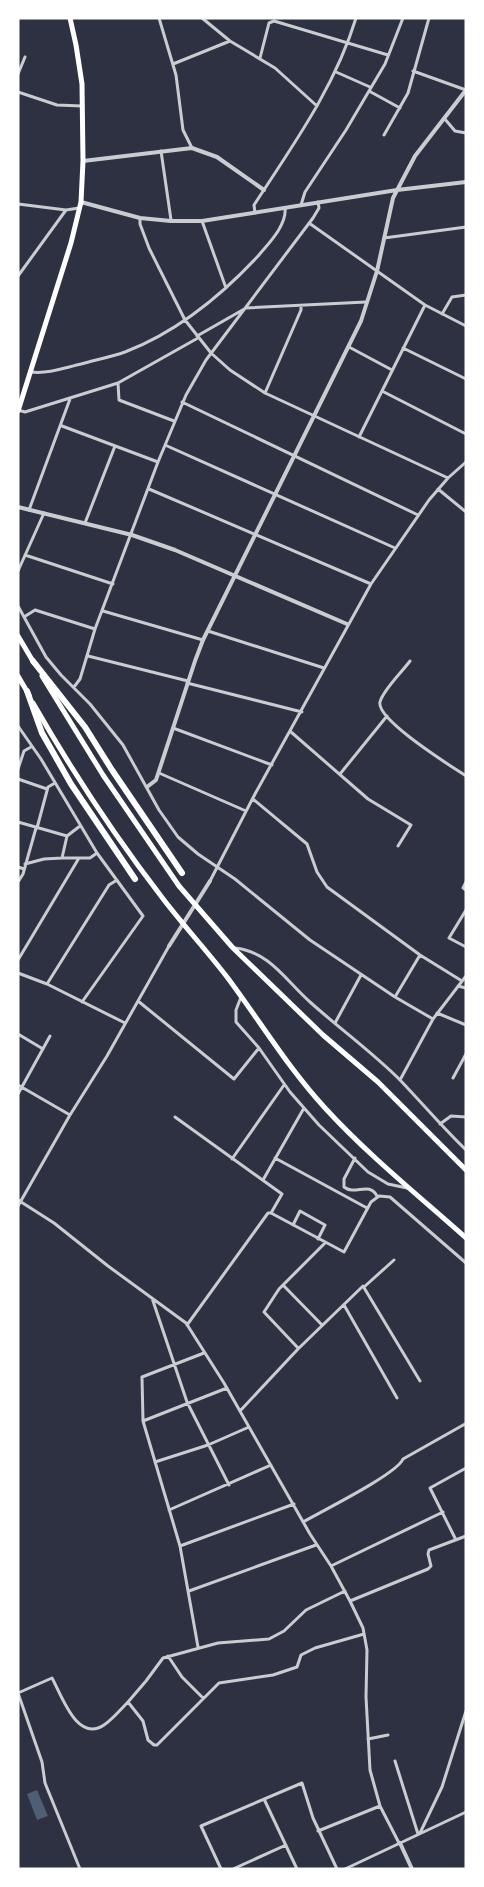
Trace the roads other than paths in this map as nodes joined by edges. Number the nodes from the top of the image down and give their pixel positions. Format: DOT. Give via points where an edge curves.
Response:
graph roads {
  1 [pos="70,18"];
  2 [pos="159,18"];
  3 [pos="202,18"];
  4 [pos="356,18"];
  5 [pos="402,18"];
  6 [pos="429,18"];
  7 [pos="230,41"];
  8 [pos="349,43"];
  9 [pos="388,55"];
  10 [pos="25,57"];
  11 [pos="260,58"];
  12 [pos="173,64"];
  13 [pos="413,71"];
  14 [pos="336,72"];
  15 [pos="18,74"];
  16 [pos="369,89"];
  17 [pos="466,90"];
  18 [pos="18,92"];
  19 [pos="82,106"];
  20 [pos="317,107"];
  21 [pos="400,108"];
  22 [pos="444,118"];
  23 [pos="466,133"];
  24 [pos="384,135"];
  25 [pos="192,148"];
  26 [pos="161,151"];
  27 [pos="83,162"];
  28 [pos="466,182"];
  29 [pos="264,190"];
  30 [pos="397,190"];
  31 [pos="318,202"];
  32 [pos="18,204"];
  33 [pos="81,205"];
  34 [pos="301,205"];
  35 [pos="285,208"];
  36 [pos="66,210"];
  37 [pos="255,213"];
  38 [pos="140,218"];
  39 [pos="171,221"];
  40 [pos="202,221"];
  41 [pos="309,223"];
  42 [pos="466,227"];
  43 [pos="383,238"];
  44 [pos="377,271"];
  45 [pos="18,276"];
  46 [pos="226,288"];
  47 [pos="466,296"];
  48 [pos="368,302"];
  49 [pos="425,305"];
  50 [pos="301,306"];
  51 [pos="246,308"];
  52 [pos="442,314"];
  53 [pos="185,320"];
  54 [pos="466,326"];
  55 [pos="197,338"];
  56 [pos="349,347"];
  57 [pos="404,348"];
  58 [pos="211,353"];
  59 [pos="392,370"];
  60 [pos="30,372"];
  61 [pos="466,379"];
  62 [pos="118,383"];
  63 [pos="382,391"];
  64 [pos="265,393"];
  65 [pos="70,399"];
  66 [pos="182,402"];
  67 [pos="18,410"];
  68 [pos="315,416"];
  69 [pos="174,421"];
  70 [pos="62,426"];
  71 [pos="466,434"];
  72 [pos="359,437"];
  73 [pos="115,446"];
  74 [pos="165,446"];
  75 [pos="294,456"];
  76 [pos="158,462"];
  77 [pos="466,462"];
  78 [pos="448,478"];
  79 [pos="148,489"];
  80 [pos="438,489"];
  81 [pos="275,494"];
  82 [pos="18,507"];
  83 [pos="29,510"];
  84 [pos="466,512"];
  85 [pos="44,513"];
  86 [pos="418,515"];
  87 [pos="85,523"];
  88 [pos="132,535"];
  89 [pos="256,535"];
  90 [pos="395,548"];
  91 [pos="25,555"];
  92 [pos="18,571"];
  93 [pos="235,577"];
  94 [pos="113,584"];
  95 [pos="371,584"];
  96 [pos="18,606"];
  97 [pos="103,611"];
  98 [pos="24,617"];
  99 [pos="347,624"];
  100 [pos="95,629"];
  101 [pos="208,630"];
  102 [pos="18,636"];
  103 [pos="203,640"];
  104 [pos="87,656"];
  105 [pos="33,661"];
  106 [pos="410,661"];
  107 [pos="324,668"];
  108 [pos="18,676"];
  109 [pos="188,682"];
  110 [pos="75,687"];
  111 [pos="27,692"];
  112 [pos="302,712"];
  113 [pos="387,716"];
  114 [pos="18,726"];
  115 [pos="172,728"];
  116 [pos="291,732"];
  117 [pos="31,747"];
  118 [pos="272,765"];
  119 [pos="18,769"];
  120 [pos="159,773"];
  121 [pos="340,774"];
  122 [pos="466,776"];
  123 [pos="18,779"];
  124 [pos="55,783"];
  125 [pos="147,787"];
  126 [pos="47,789"];
  127 [pos="253,799"];
  128 [pos="246,811"];
  129 [pos="18,822"];
  130 [pos="80,826"];
  131 [pos="36,828"];
  132 [pos="67,836"];
  133 [pos="398,846"];
  134 [pos="97,853"];
  135 [pos="62,858"];
  136 [pos="79,858"];
  137 [pos="25,864"];
  138 [pos="218,866"];
  139 [pos="18,867"];
  140 [pos="24,870"];
  141 [pos="182,873"];
  142 [pos="135,879"];
  143 [pos="117,880"];
  144 [pos="210,881"];
  145 [pos="18,882"];
  146 [pos="466,882"];
  147 [pos="466,890"];
  148 [pos="195,904"];
  149 [pos="466,910"];
  150 [pos="183,923"];
  151 [pos="169,946"];
  152 [pos="466,947"];
  153 [pos="233,948"];
  154 [pos="420,955"];
  155 [pos="18,960"];
  156 [pos="18,973"];
  157 [pos="361,975"];
  158 [pos="466,976"];
  159 [pos="462,981"];
  160 [pos="47,984"];
  161 [pos="458,986"];
  162 [pos="466,988"];
  163 [pos="241,996"];
  164 [pos="395,997"];
  165 [pos="138,1001"];
  166 [pos="82,1002"];
  167 [pos="437,1013"];
  168 [pos="433,1019"];
  169 [pos="125,1023"];
  170 [pos="335,1023"];
  171 [pos="466,1025"];
  172 [pos="18,1034"];
  173 [pos="50,1036"];
  174 [pos="259,1048"];
  175 [pos="43,1049"];
  176 [pos="466,1054"];
  177 [pos="453,1078"];
  178 [pos="400,1080"];
  179 [pos="284,1085"];
  180 [pos="20,1086"];
  181 [pos="18,1094"];
  182 [pos="304,1108"];
  183 [pos="70,1115"];
  184 [pos="466,1117"];
  185 [pos="175,1118"];
  186 [pos="440,1124"];
  187 [pos="466,1150"];
  188 [pos="275,1158"];
  189 [pos="356,1158"];
  190 [pos="232,1159"];
  191 [pos="466,1170"];
  192 [pos="262,1180"];
  193 [pos="412,1189"];
  194 [pos="377,1197"];
  195 [pos="19,1201"];
  196 [pos="18,1206"];
  197 [pos="367,1208"];
  198 [pos="271,1213"];
  199 [pos="293,1225"];
  200 [pos="466,1238"];
  201 [pos="318,1239"];
  202 [pos="325,1243"];
  203 [pos="394,1260"];
  204 [pos="466,1263"];
  205 [pos="283,1285"];
  206 [pos="364,1287"];
  207 [pos="151,1296"];
  208 [pos="344,1305"];
  209 [pos="188,1325"];
  210 [pos="322,1325"];
  211 [pos="298,1348"];
  212 [pos="205,1353"];
  213 [pos="175,1365"];
  214 [pos="420,1381"];
  215 [pos="227,1388"];
  216 [pos="397,1398"];
  217 [pos="187,1402"];
  218 [pos="240,1411"];
  219 [pos="143,1420"];
  220 [pos="465,1424"];
  221 [pos="249,1426"];
  222 [pos="208,1445"];
  223 [pos="155,1462"];
  224 [pos="271,1465"];
  225 [pos="466,1468"];
  226 [pos="229,1485"];
  227 [pos="294,1504"];
  228 [pos="169,1510"];
  229 [pos="443,1512"];
  230 [pos="303,1522"];
  231 [pos="466,1536"];
  232 [pos="456,1540"];
  233 [pos="316,1545"];
  234 [pos="180,1546"];
  235 [pos="331,1566"];
  236 [pos="189,1591"];
  237 [pos="345,1592"];
  238 [pos="350,1601"];
  239 [pos="364,1634"];
  240 [pos="198,1647"];
  241 [pos="168,1656"];
  242 [pos="203,1698"];
  243 [pos="128,1702"];
  244 [pos="466,1711"];
  245 [pos="388,1734"];
  246 [pos="369,1739"];
  247 [pos="395,1761"];
  248 [pos="264,1799"];
  249 [pos="380,1806"];
  250 [pos="466,1812"];
  251 [pos="318,1831"];
  252 [pos="419,1834"];
  253 [pos="399,1843"];
  254 [pos="286,1845"];
  255 [pos="80,1869"];
  256 [pos="221,1869"];
  257 [pos="233,1869"];
  258 [pos="297,1869"];
  259 [pos="337,1869"];
  260 [pos="345,1869"];
  261 [pos="412,1869"];
  1 -- 19 [label="main road" via="80,66"];
  2 -- 12 [label="street"];
  3 -- 7 [label="street"];
  4 -- 8 [label="street"];
  5 -- 9 [label="street"];
  6 -- 13 [label="street"];
  7 -- 11 [label="street"];
  7 -- 12 [label="street"];
  8 -- 9 [label="street"];
  8 -- 11 [label="street" via="273,21 269,23"];
  8 -- 14 [label="street"];
  9 -- 16 [label="street"];
  10 -- 15 [label="street"];
  11 -- 20 [label="street"];
  12 -- 25 [label="street" via="183,130"];
  13 -- 17 [label="street"];
  13 -- 21 [label="street"];
  14 -- 16 [label="street"];
  14 -- 20 [label="street"];
  16 -- 21 [label="street"];
  16 -- 34 [label="street" via="305,192"];
  17 -- 22 [label="street"];
  18 -- 19 [label="street" via="57,105"];
  19 -- 27 [label="main road"];
  20 -- 29 [label="street"];
  21 -- 24 [label="street"];
  22 -- 23 [label="street" via="455,131"];
  22 -- 30 [label="street" via="415,156"];
  25 -- 26 [label="street"];
  25 -- 29 [label="street" via="217,157"];
  26 -- 27 [label="street"];
  26 -- 39 [label="street"];
  27 -- 33 [label="main road"];
  28 -- 30 [label="street"];
  29 -- 37 [label="street" via="254,205"];
  30 -- 31 [label="street"];
  30 -- 43 [label="street"];
  31 -- 34 [label="street"];
  31 -- 41 [label="street" via="319,208"];
  32 -- 36 [label="street"];
  33 -- 36 [label="street"];
  33 -- 38 [label="street"];
  33 -- 60 [label="main road"];
  34 -- 35 [label="street"];
  35 -- 37 [label="street"];
  35 -- 46 [label="street" via="285,219 264,249"];
  36 -- 45 [label="street"];
  37 -- 40 [label="street"];
  38 -- 39 [label="street"];
  38 -- 53 [label="street" via="149,248"];
  39 -- 40 [label="street"];
  40 -- 46 [label="street"];
  41 -- 44 [label="street"];
  41 -- 51 [label="street"];
  42 -- 43 [label="street"];
  43 -- 44 [label="street"];
  44 -- 48 [label="street"];
  44 -- 49 [label="street"];
  46 -- 53 [label="street"];
  47 -- 52 [label="street" via="452,297"];
  48 -- 50 [label="street"];
  48 -- 56 [label="street"];
  49 -- 52 [label="street"];
  49 -- 57 [label="street"];
  50 -- 51 [label="street"];
  50 -- 64 [label="street"];
  51 -- 55 [label="street"];
  51 -- 58 [label="street"];
  52 -- 54 [label="street"];
  53 -- 55 [label="street"];
  53 -- 60 [label="street" via="123,353 59,370"];
  55 -- 58 [label="street"];
  55 -- 62 [label="street"];
  56 -- 59 [label="street"];
  56 -- 68 [label="street"];
  57 -- 59 [label="street"];
  57 -- 61 [label="street"];
  58 -- 64 [label="street"];
  58 -- 66 [label="street"];
  59 -- 63 [label="street"];
  60 -- 67 [label="main road"];
  62 -- 65 [label="street"];
  62 -- 69 [label="street" via="119,400"];
  63 -- 71 [label="street"];
  63 -- 72 [label="street"];
  64 -- 68 [label="street"];
  65 -- 67 [label="street" via="25,412"];
  65 -- 70 [label="street"];
  66 -- 69 [label="street"];
  66 -- 75 [label="street"];
  68 -- 72 [label="street"];
  68 -- 75 [label="street"];
  69 -- 74 [label="street"];
  70 -- 73 [label="street"];
  70 -- 83 [label="street"];
  72 -- 78 [label="street"];
  73 -- 76 [label="street"];
  73 -- 87 [label="street"];
  74 -- 76 [label="street"];
  74 -- 81 [label="street"];
  75 -- 81 [label="street"];
  75 -- 86 [label="street"];
  76 -- 79 [label="street"];
  77 -- 78 [label="street"];
  78 -- 80 [label="street"];
  79 -- 88 [label="street"];
  79 -- 89 [label="street"];
  80 -- 84 [label="street"];
  80 -- 86 [label="street"];
  81 -- 89 [label="street"];
  81 -- 90 [label="street"];
  82 -- 83 [label="street"];
  83 -- 85 [label="street"];
  85 -- 87 [label="street"];
  85 -- 91 [label="street"];
  86 -- 90 [label="street"];
  87 -- 88 [label="street"];
  88 -- 93 [label="street"];
  88 -- 94 [label="street"];
  89 -- 93 [label="street"];
  89 -- 95 [label="street"];
  90 -- 95 [label="street"];
  91 -- 92 [label="street"];
  91 -- 94 [label="street"];
  93 -- 99 [label="street"];
  93 -- 101 [label="street"];
  94 -- 97 [label="street"];
  95 -- 99 [label="street"];
  96 -- 98 [label="street"];
  97 -- 100 [label="street"];
  97 -- 103 [label="street"];
  98 -- 100 [label="street" via="35,610"];
  98 -- 110 [label="street" via="46,657"];
  99 -- 107 [label="street"];
  100 -- 104 [label="street"];
  101 -- 103 [label="street"];
  101 -- 107 [label="street"];
  102 -- 105 [label="main road"];
  103 -- 109 [label="street"];
  104 -- 109 [label="street"];
  104 -- 110 [label="street"];
  105 -- 141 [label="highway" via="85,727"];
  105 -- 148 [label="main road" via="103,776"];
  106 -- 113 [label="street" via="381,700 380,708"];
  107 -- 112 [label="street"];
  108 -- 111 [label="main road"];
  109 -- 112 [label="street"];
  109 -- 115 [label="street"];
  110 -- 125 [label="street" via="123,745"];
  111 -- 142 [label="highway" via="42,733 71,784"];
  111 -- 150 [label="main road" via="85,788"];
  112 -- 116 [label="street"];
  113 -- 121 [label="street"];
  113 -- 122 [label="street" via="412,739"];
  114 -- 117 [label="street"];
  115 -- 118 [label="street"];
  115 -- 120 [label="street"];
  116 -- 118 [label="street"];
  116 -- 121 [label="street"];
  117 -- 119 [label="street" via="24,751"];
  117 -- 124 [label="street"];
  118 -- 127 [label="street"];
  120 -- 125 [label="street"];
  120 -- 128 [label="street"];
  121 -- 133 [label="street" via="368,799 411,825"];
  123 -- 126 [label="street"];
  124 -- 126 [label="street"];
  124 -- 130 [label="street"];
  125 -- 138 [label="street" via="178,837"];
  126 -- 131 [label="street"];
  127 -- 128 [label="street"];
  127 -- 154 [label="street" via="307,844 327,887"];
  128 -- 138 [label="street"];
  129 -- 131 [label="street"];
  130 -- 132 [label="street"];
  130 -- 134 [label="street"];
  131 -- 132 [label="street"];
  131 -- 137 [label="street"];
  132 -- 135 [label="street"];
  134 -- 136 [label="street"];
  134 -- 143 [label="street"];
  135 -- 136 [label="street"];
  135 -- 137 [label="street"];
  136 -- 155 [label="street"];
  137 -- 140 [label="street"];
  138 -- 144 [label="street"];
  138 -- 157 [label="street" via="295,929"];
  139 -- 140 [label="street"];
  140 -- 145 [label="street"];
  143 -- 160 [label="street" via="109,885"];
  143 -- 166 [label="street" via="143,916"];
  144 -- 148 [label="street"];
  146 -- 147 [label="street"];
  148 -- 150 [label="street"];
  148 -- 153 [label="main road"];
  149 -- 152 [label="street" via="449,938"];
  150 -- 151 [label="street"];
  150 -- 163 [label="main road"];
  151 -- 165 [label="street"];
  153 -- 170 [label="street" via="247,950 272,963"];
  153 -- 191 [label="main road" via="378,1082"];
  154 -- 159 [label="street"];
  154 -- 164 [label="street"];
  156 -- 160 [label="street"];
  157 -- 164 [label="street"];
  157 -- 170 [label="street"];
  158 -- 159 [label="street"];
  159 -- 161 [label="street"];
  160 -- 166 [label="street"];
  161 -- 162 [label="street"];
  161 -- 167 [label="street"];
  163 -- 174 [label="street" via="236,1022"];
  163 -- 193 [label="main road" via="325,1108"];
  164 -- 168 [label="street"];
  165 -- 169 [label="street"];
  165 -- 174 [label="street" via="234,1079"];
  166 -- 169 [label="street"];
  167 -- 168 [label="street"];
  167 -- 171 [label="street"];
  168 -- 178 [label="street"];
  169 -- 183 [label="street"];
  170 -- 178 [label="street"];
  172 -- 175 [label="street"];
  173 -- 175 [label="street"];
  174 -- 179 [label="street"];
  175 -- 180 [label="street"];
  176 -- 177 [label="street"];
  178 -- 186 [label="street"];
  179 -- 182 [label="street"];
  179 -- 190 [label="street"];
  180 -- 181 [label="street"];
  180 -- 183 [label="street"];
  182 -- 188 [label="street"];
  182 -- 189 [label="street"];
  183 -- 195 [label="street"];
  184 -- 186 [label="street" via="451,1116"];
  185 -- 190 [label="street"];
  186 -- 187 [label="street"];
  188 -- 192 [label="street"];
  188 -- 197 [label="street"];
  189 -- 193 [label="street" via="379,1180"];
  189 -- 194 [label="street" via="344,1186 353,1191 369,1188"];
  190 -- 192 [label="street"];
  192 -- 198 [label="street" via="282,1194"];
  193 -- 200 [label="main road"];
  194 -- 197 [label="street"];
  194 -- 204 [label="street" via="394,1200"];
  195 -- 196 [label="street"];
  195 -- 207 [label="street"];
  197 -- 202 [label="street" via="344,1252"];
  198 -- 199 [label="street"];
  198 -- 209 [label="street"];
  199 -- 201 [label="street"];
  199 -- 201 [label="street" via="300,1211 325,1225"];
  201 -- 202 [label="street"];
  202 -- 205 [label="street"];
  203 -- 206 [label="street"];
  205 -- 210 [label="street"];
  205 -- 211 [label="street" via="264,1312"];
  206 -- 208 [label="street"];
  206 -- 214 [label="street"];
  207 -- 209 [label="street"];
  207 -- 213 [label="street"];
  208 -- 210 [label="street"];
  208 -- 216 [label="street"];
  209 -- 212 [label="street"];
  210 -- 211 [label="street"];
  211 -- 218 [label="street"];
  212 -- 213 [label="street"];
  212 -- 215 [label="street"];
  213 -- 217 [label="street"];
  213 -- 219 [label="street" via="142,1377"];
  215 -- 217 [label="street"];
  215 -- 218 [label="street"];
  217 -- 219 [label="street"];
  217 -- 222 [label="street"];
  218 -- 221 [label="street"];
  219 -- 223 [label="street"];
  220 -- 230 [label="street"];
  221 -- 222 [label="street"];
  221 -- 224 [label="street"];
  222 -- 223 [label="street"];
  222 -- 226 [label="street"];
  223 -- 228 [label="street"];
  224 -- 226 [label="street"];
  224 -- 227 [label="street"];
  225 -- 229 [label="street" via="430,1488"];
  226 -- 228 [label="street"];
  227 -- 230 [label="street"];
  227 -- 234 [label="street"];
  228 -- 234 [label="street"];
  229 -- 232 [label="street"];
  229 -- 235 [label="street"];
  230 -- 233 [label="street"];
  231 -- 232 [label="street"];
  232 -- 238 [label="street" via="428,1552 428,1569"];
  233 -- 235 [label="street"];
  233 -- 236 [label="street"];
  234 -- 236 [label="street"];
  235 -- 237 [label="street"];
  236 -- 240 [label="street"];
  237 -- 238 [label="street"];
  237 -- 240 [label="street" via="306,1610 269,1639"];
  238 -- 239 [label="street"];
  239 -- 242 [label="street" via="315,1648 301,1655 293,1669 219,1683"];
  239 -- 246 [label="street"];
  240 -- 241 [label="street"];
  241 -- 242 [label="street"];
  241 -- 243 [label="street" via="158,1662"];
  242 -- 243 [label="street" via="157,1745 148,1740 143,1721"];
  243 -- 255 [label="street" via="101,1726 87,1729 74,1719 52,1678 18,1693 42,1762 45,1783"];
  244 -- 252 [label="street" via="442,1786"];
  245 -- 246 [label="street"];
  246 -- 249 [label="street" via="370,1770"];
  247 -- 252 [label="street"];
  248 -- 251 [label="street" via="302,1783"];
  248 -- 254 [label="street"];
  248 -- 256 [label="street" via="201,1826"];
  249 -- 251 [label="street"];
  249 -- 253 [label="street"];
  250 -- 252 [label="street"];
  251 -- 259 [label="street"];
  252 -- 253 [label="street"];
  253 -- 260 [label="street"];
  253 -- 261 [label="street"];
  254 -- 257 [label="street"];
  254 -- 258 [label="street"];
}
